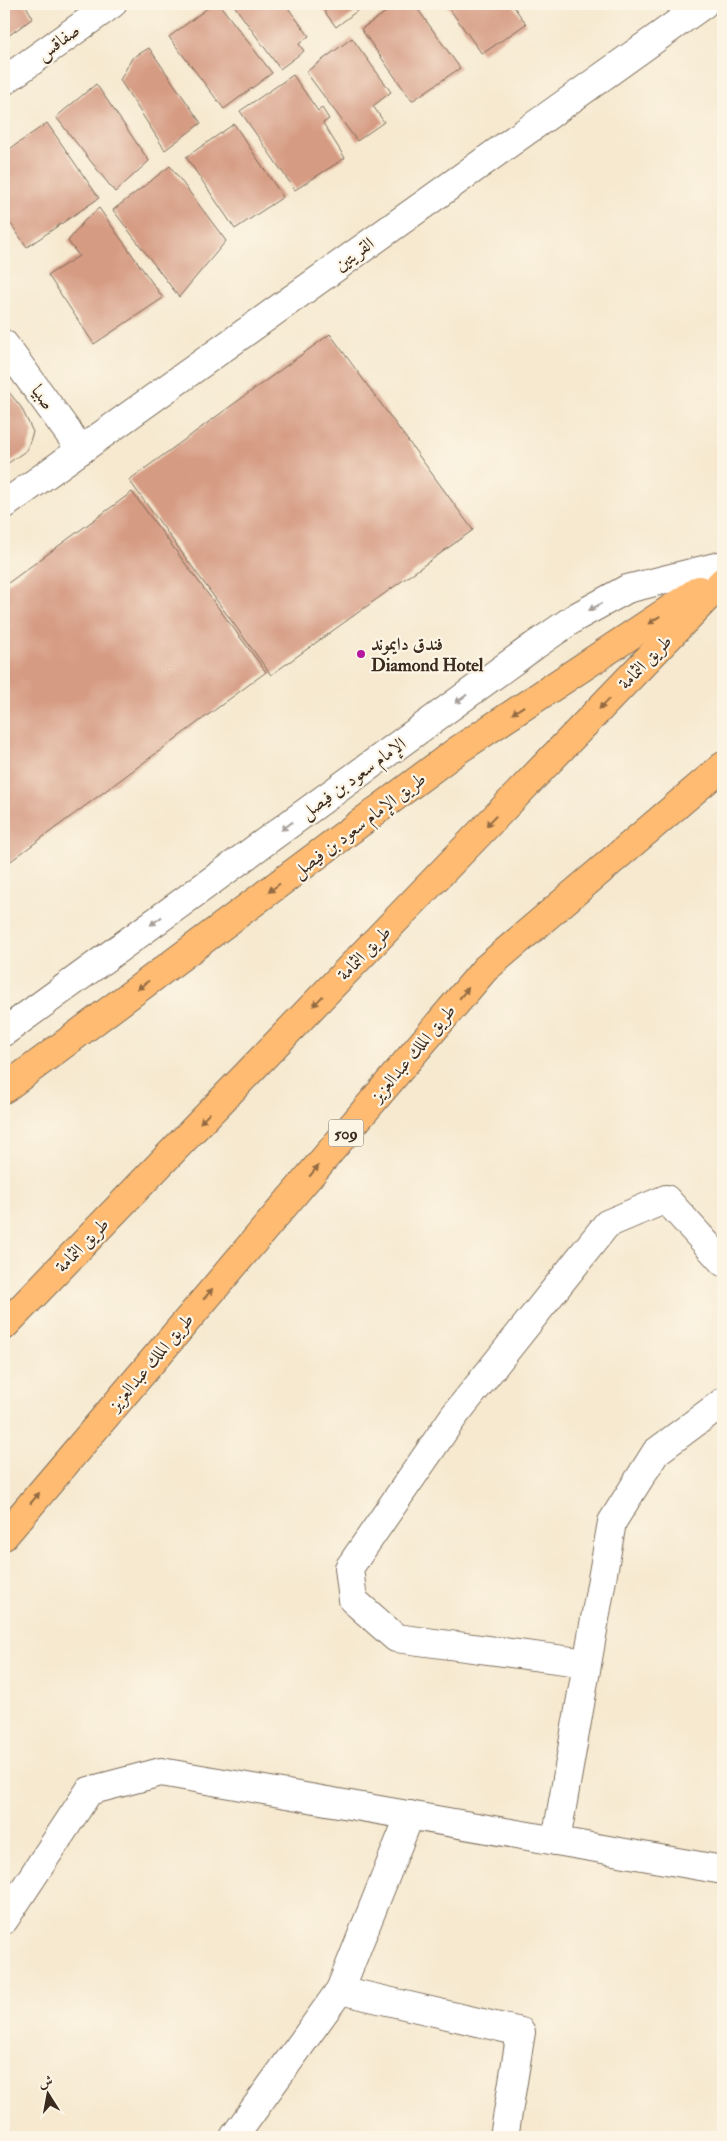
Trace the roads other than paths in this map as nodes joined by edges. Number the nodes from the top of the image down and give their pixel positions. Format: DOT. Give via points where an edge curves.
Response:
graph roads {
  1 [pos="112,4"];
  2 [pos="704,4"];
  3 [pos="4,81"];
  4 [pos="4,344"];
  5 [pos="81,450"];
  6 [pos="4,505"];
  7 [pos="723,565"];
  8 [pos="723,574"];
  9 [pos="723,581"];
  10 [pos="723,766"];
  11 [pos="4,1032"];
  12 [pos="4,1089"];
  13 [pos="723,1262"];
  14 [pos="4,1326"];
  15 [pos="723,1402"];
  16 [pos="4,1536"];
  17 [pos="587,1663"];
  18 [pos="410,1815"];
  19 [pos="556,1841"];
  20 [pos="723,1870"];
  21 [pos="4,1920"];
  22 [pos="340,1990"];
  23 [pos="234,2137"];
  24 [pos="504,2137"];
  1 -- 3 [label="street, صفاقس"];
  2 -- 5 [label="street, القريتين"];
  4 -- 5 [label="street, صبيا"];
  5 -- 6 [label="street, القريتين"];
  7 -- 11 [label="street, الإمام سعود بن فيصل, one-way" via="627,589 576,617"];
  8 -- 12 [label="main road, طريق الإمام سعود بن فيصل, one-way" via="458,750"];
  9 -- 14 [label="main road, طريق الثمامة, one-way"];
  16 -- 10 [label="main road, طريق الملك عبدالعزيز / 509, one-way" via="485,969"];
  13 -- 17 [label="street" via="666,1199 607,1224 454,1416 349,1568 353,1600 396,1638"];
  15 -- 17 [label="street" via="656,1452 612,1522"];
  17 -- 19 [label="street"];
  18 -- 19 [label="street"];
  18 -- 21 [label="street" via="161,1772 89,1790"];
  18 -- 22 [label="street"];
  19 -- 20 [label="street"];
  22 -- 23 [label="street"];
  22 -- 24 [label="street" via="521,2032"];
}
